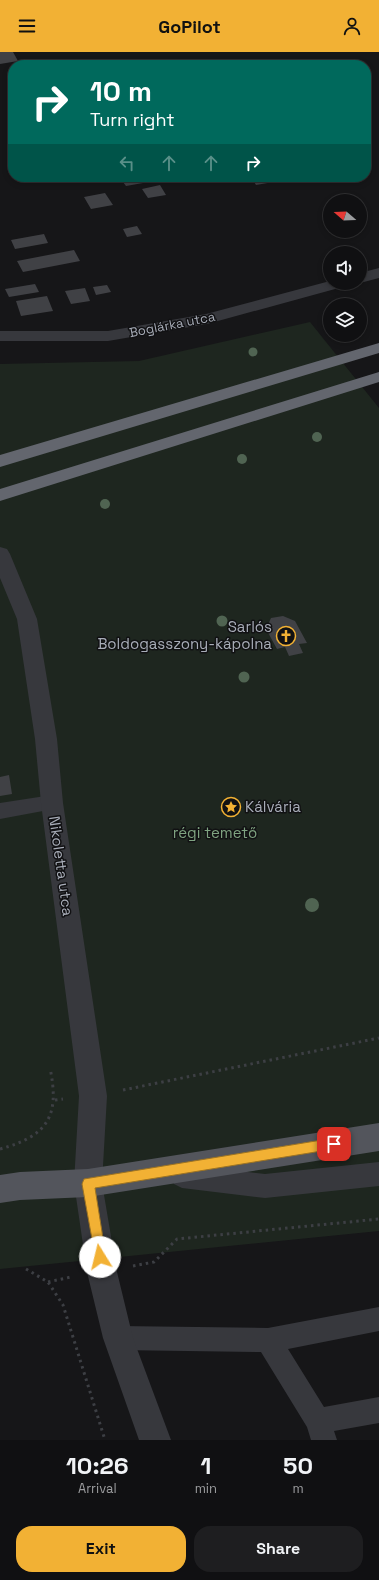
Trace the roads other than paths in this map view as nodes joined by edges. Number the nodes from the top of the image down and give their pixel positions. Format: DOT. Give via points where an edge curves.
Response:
graph roads {
  1 [pos="379,273"];
  2 [pos="367,276"];
  3 [pos="323,288"];
  4 [pos="0,336"];
  5 [pos="379,348"];
  6 [pos="379,377"];
  7 [pos="0,461"];
  8 [pos="0,495"];
  9 [pos="0,554"];
  10 [pos="52,803"];
  11 [pos="0,811"];
  12 [pos="379,1137"];
  13 [pos="153,1172"];
  14 [pos="379,1174"];
  15 [pos="88,1184"];
  16 [pos="0,1189"];
  17 [pos="379,1319"];
  18 [pos="118,1338"];
  19 [pos="268,1340"];
  20 [pos="379,1410"];
  21 [pos="321,1431"];
  22 [pos="155,1440"];
  1 -- 2 [label="street"];
  3 -- 4 [label="street, Boglárka utca" via="207,319 108,336"];
  5 -- 7 [label="highway"];
  6 -- 8 [label="highway"];
  9 -- 10 [label="street, Nikoletta utca" via="27,619 46,740"];
  10 -- 11 [label="lane"];
  10 -- 15 [label="street, Nikoletta utca" via="93,1096"];
  12 -- 13 [label="main road"];
  13 -- 14 [label="lane" via="266,1186"];
  13 -- 15 [label="main road"];
  15 -- 16 [label="main road"];
  15 -- 18 [label="street, Nikoletta utca" via="102,1272"];
  17 -- 19 [label="lane"];
  18 -- 19 [label="lane"];
  18 -- 22 [label="street, Nikoletta utca"];
  19 -- 21 [label="lane"];
  20 -- 21 [label="lane"];
}
